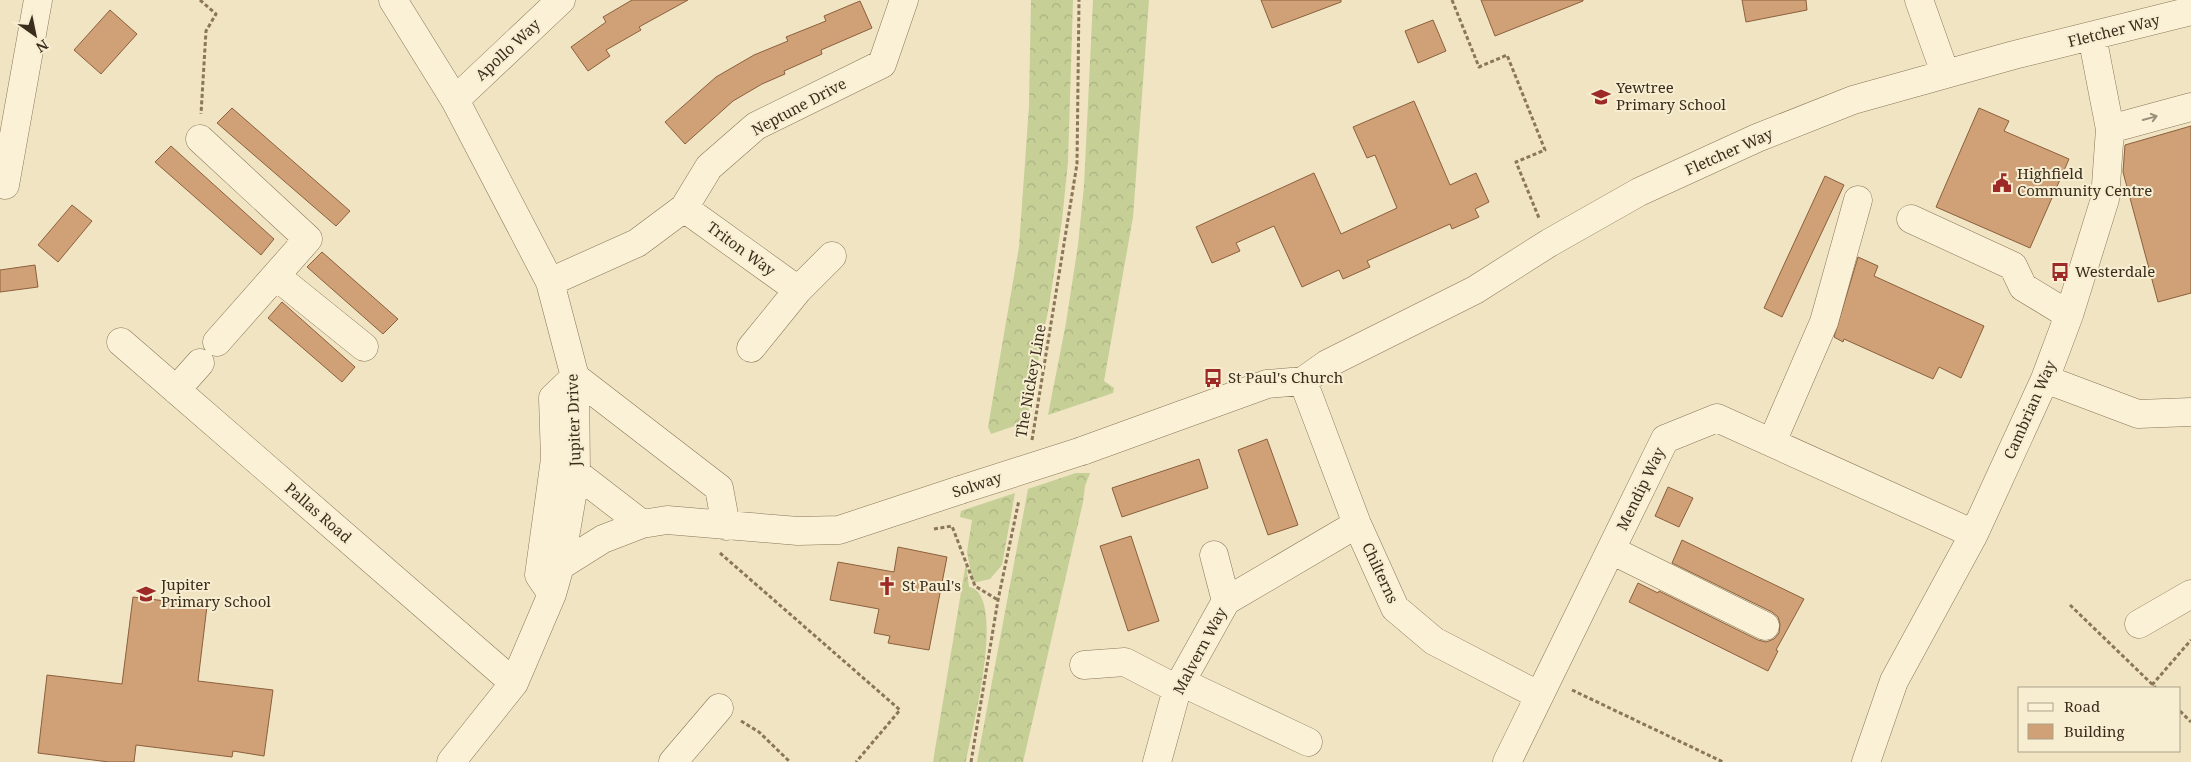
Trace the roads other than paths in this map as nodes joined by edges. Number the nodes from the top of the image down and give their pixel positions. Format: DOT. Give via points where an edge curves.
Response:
graph roads {
  1 [pos="38,0"];
  2 [pos="393,0"];
  3 [pos="561,0"];
  4 [pos="904,0"];
  5 [pos="1919,0"];
  6 [pos="2191,11"];
  7 [pos="2092,36"];
  8 [pos="1945,73"];
  9 [pos="455,100"];
  10 [pos="2191,107"];
  11 [pos="2110,129"];
  12 [pos="200,139"];
  13 [pos="5,184"];
  14 [pos="1858,200"];
  15 [pos="684,208"];
  16 [pos="1911,219"];
  17 [pos="832,256"];
  18 [pos="276,276"];
  19 [pos="550,282"];
  20 [pos="798,290"];
  21 [pos="2069,315"];
  22 [pos="121,342"];
  23 [pos="217,342"];
  24 [pos="364,347"];
  25 [pos="751,348"];
  26 [pos="200,363"];
  27 [pos="575,377"];
  28 [pos="2045,379"];
  29 [pos="1303,381"];
  30 [pos="176,390"];
  31 [pos="2191,412"];
  32 [pos="1772,442"];
  33 [pos="576,473"];
  34 [pos="642,524"];
  35 [pos="1357,524"];
  36 [pos="726,526"];
  37 [pos="1974,534"];
  38 [pos="1611,550"];
  39 [pos="1214,555"];
  40 [pos="560,566"];
  41 [pos="552,594"];
  42 [pos="2191,594"];
  43 [pos="1226,601"];
  44 [pos="2139,624"];
  45 [pos="1765,626"];
  46 [pos="1084,665"];
  47 [pos="514,683"];
  48 [pos="1179,685"];
  49 [pos="1543,686"];
  50 [pos="719,708"];
  51 [pos="1308,742"];
  52 [pos="451,762"];
  53 [pos="673,762"];
  54 [pos="1157,762"];
  55 [pos="1507,762"];
  56 [pos="1866,762"];
  1 -- 13 [label="street"];
  2 -- 9 [label="street, Jupiter Drive"];
  3 -- 9 [label="street, Apollo Way"];
  4 -- 15 [label="street, Neptune Drive" via="882,64 756,126 709,167"];
  5 -- 8 [label="street"];
  6 -- 7 [label="street, Fletcher Way"];
  7 -- 8 [label="street, Fletcher Way"];
  7 -- 11 [label="street, Cambrian Way"];
  8 -- 29 [label="street, Fletcher Way" via="1853,100 1757,138 1639,192 1475,290 1327,364"];
  9 -- 19 [label="street, Jupiter Drive"];
  11 -- 10 [label="street, one-way"];
  11 -- 21 [label="street, Cambrian Way" via="2105,199"];
  12 -- 18 [label="street" via="308,239"];
  14 -- 32 [label="street" via="1824,322"];
  15 -- 19 [label="street, Neptune Drive" via="637,243"];
  15 -- 20 [label="street, Triton Way"];
  16 -- 21 [label="street" via="2014,266 2024,287"];
  17 -- 20 [label="street"];
  18 -- 23 [label="street"];
  18 -- 24 [label="street"];
  19 -- 27 [label="street, Jupiter Drive"];
  20 -- 25 [label="street"];
  21 -- 28 [label="street, Cambrian Way"];
  22 -- 30 [label="street, Pallas Road"];
  26 -- 30 [label="street"];
  27 -- 33 [label="street, Jupiter Drive"];
  27 -- 36 [label="street" via="719,488"];
  27 -- 41 [label="street" via="553,398 555,459 538,575"];
  28 -- 31 [label="street" via="2138,414"];
  28 -- 37 [label="street, Cambrian Way"];
  29 -- 35 [label="street, Chilterns"];
  29 -- 36 [label="street, Solway, bridge" via="1267,384 1082,451 839,530"];
  30 -- 47 [label="street, Pallas Road"];
  32 -- 37 [label="street, Mendip Way"];
  32 -- 38 [label="street, Mendip Way" via="1717,418 1665,439"];
  33 -- 34 [label="street"];
  33 -- 40 [label="street, Jupiter Drive"];
  34 -- 36 [label="street, Solway" via="667,520"];
  34 -- 40 [label="street, Solway" via="603,539"];
  35 -- 43 [label="street, Malvern Way"];
  35 -- 49 [label="street, Chilterns" via="1395,608 1434,641"];
  37 -- 56 [label="street, Cambrian Way" via="1894,681"];
  38 -- 45 [label="street"];
  38 -- 49 [label="street, Mendip Way"];
  39 -- 43 [label="street"];
  40 -- 41 [label="street, Jupiter Drive"];
  41 -- 47 [label="street, Jupiter Drive"];
  42 -- 44 [label="street"];
  43 -- 48 [label="street, Malvern Way"];
  46 -- 48 [label="street" via="1125,662"];
  47 -- 52 [label="street, Jupiter Drive"];
  48 -- 51 [label="street"];
  48 -- 54 [label="street, Malvern Way"];
  49 -- 55 [label="street, Mendip Way"];
  50 -- 53 [label="street"];
}
